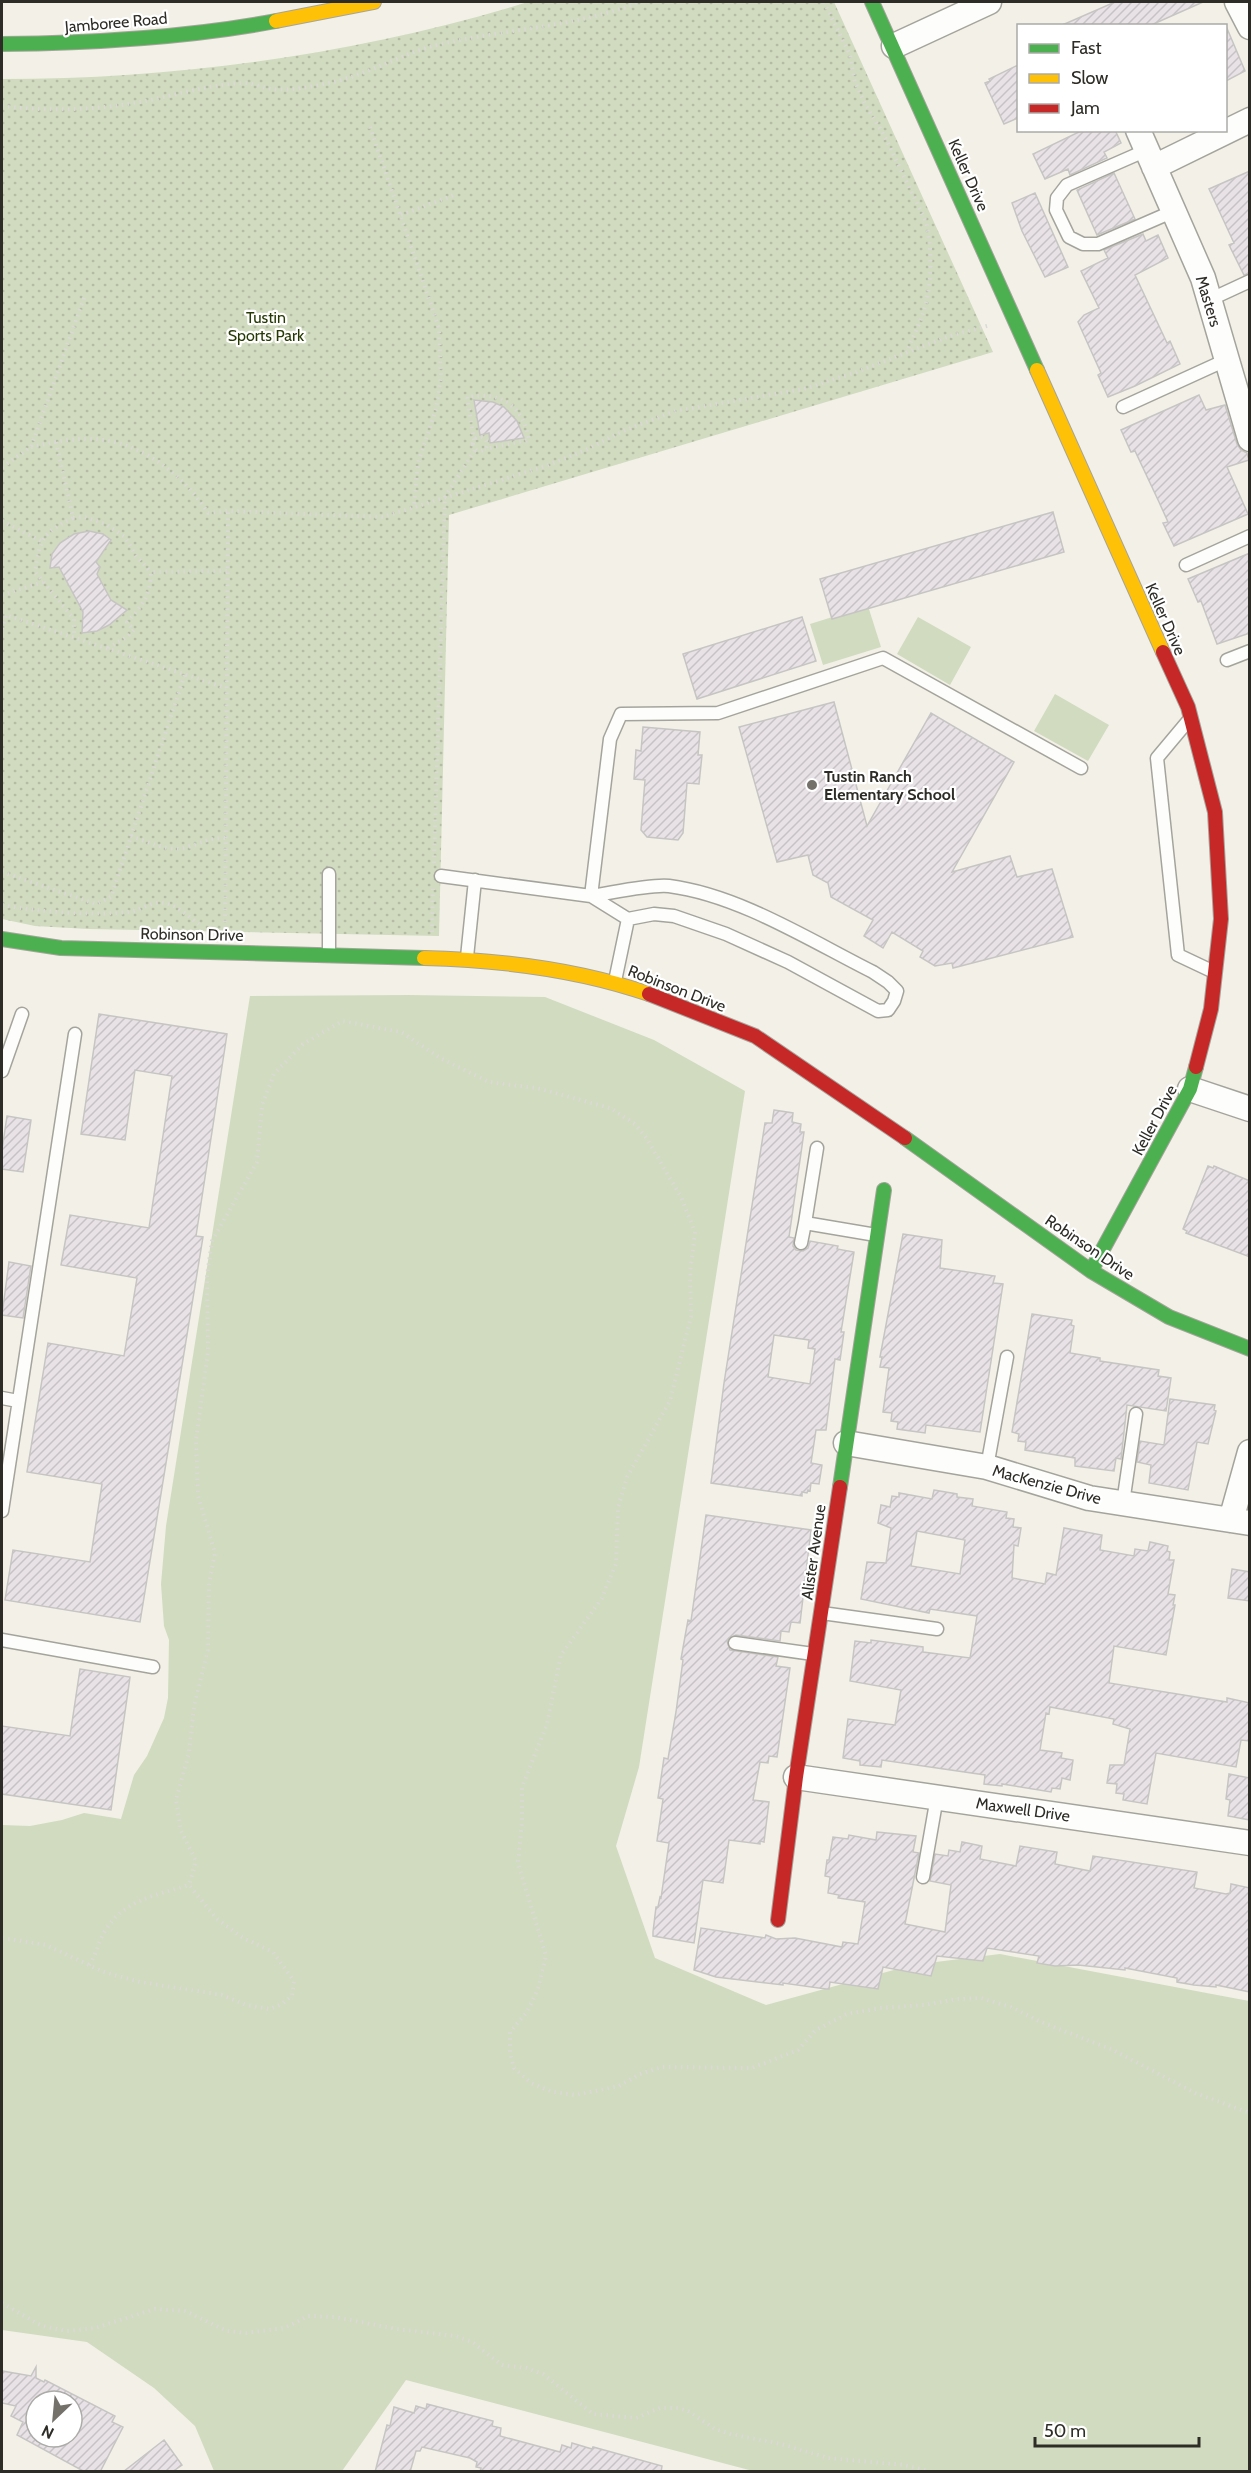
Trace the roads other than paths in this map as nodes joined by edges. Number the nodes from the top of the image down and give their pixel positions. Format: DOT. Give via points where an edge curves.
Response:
graph roads {
  1 [pos="374,2"];
  2 [pos="872,2"];
  3 [pos="989,2"];
  4 [pos="1237,2"];
  5 [pos="1249,26"];
  6 [pos="2,44"];
  7 [pos="894,46"];
  8 [pos="1250,120"];
  9 [pos="1227,126"];
  10 [pos="1207,132"];
  11 [pos="1146,149"];
  12 [pos="1174,211"];
  13 [pos="1250,281"];
  14 [pos="1209,300"];
  15 [pos="1226,360"];
  16 [pos="1123,407"];
  17 [pos="1250,439"];
  18 [pos="1250,536"];
  19 [pos="1186,565"];
  20 [pos="1250,651"];
  21 [pos="1227,660"];
  22 [pos="1190,718"];
  23 [pos="1081,768"];
  24 [pos="329,874"];
  25 [pos="475,880"];
  26 [pos="437,881"];
  27 [pos="591,896"];
  28 [pos="628,919"];
  29 [pos="2,939"];
  30 [pos="329,954"];
  31 [pos="467,959"];
  32 [pos="1215,973"];
  33 [pos="615,982"];
  34 [pos="22,1014"];
  35 [pos="75,1034"];
  36 [pos="2,1071"];
  37 [pos="1190,1089"];
  38 [pos="1250,1109"];
  39 [pos="817,1148"];
  40 [pos="884,1190"];
  41 [pos="805,1223"];
  42 [pos="877,1235"];
  43 [pos="801,1243"];
  44 [pos="1091,1271"];
  45 [pos="1250,1349"];
  46 [pos="1007,1357"];
  47 [pos="2,1398"];
  48 [pos="18,1401"];
  49 [pos="1136,1414"];
  50 [pos="846,1443"];
  51 [pos="1250,1452"];
  52 [pos="987,1467"];
  53 [pos="1123,1503"];
  54 [pos="2,1511"];
  55 [pos="1240,1522"];
  56 [pos="820,1613"];
  57 [pos="937,1629"];
  58 [pos="2,1640"];
  59 [pos="735,1643"];
  60 [pos="814,1655"];
  61 [pos="153,1667"];
  62 [pos="796,1777"];
  63 [pos="937,1797"];
  64 [pos="1250,1843"];
  65 [pos="923,1877"];
  66 [pos="778,1920"];
  1 -- 6 [label="street, Jamboree Road" via="237,28 69,43"];
  2 -- 7 [label="street, Keller Drive"];
  3 -- 7 [label="street"];
  4 -- 5 [label="street"];
  7 -- 22 [label="street, Keller Drive"];
  8 -- 9 [label="street"];
  10 -- 11 [label="street"];
  11 -- 12 [label="street, Masters"];
  11 -- 12 [label="lane" via="1067,185 1058,198 1056,210 1069,237 1083,244 1098,244"];
  12 -- 14 [label="street, Masters"];
  13 -- 14 [label="lane"];
  14 -- 15 [label="street, Masters"];
  15 -- 16 [label="lane"];
  15 -- 17 [label="street, Masters"];
  18 -- 19 [label="lane"];
  20 -- 21 [label="lane"];
  22 -- 32 [label="street, Keller Drive" via="1215,812 1221,919"];
  22 -- 32 [label="lane" via="1157,758 1179,955"];
  23 -- 27 [label="lane" via="884,658 718,713 621,714 610,739"];
  24 -- 30 [label="lane"];
  25 -- 26 [label="lane"];
  25 -- 27 [label="lane"];
  25 -- 31 [label="lane"];
  27 -- 28 [label="lane"];
  27 -- 28 [label="lane" via="667,886 711,897 751,911 873,972 897,991 888,1010 878,1011 788,962 726,934 674,916 654,914"];
  28 -- 33 [label="lane"];
  29 -- 30 [label="street, Robinson Drive" via="62,948"];
  30 -- 31 [label="street, Robinson Drive"];
  31 -- 33 [label="street, Robinson Drive" via="543,967"];
  32 -- 37 [label="street, Keller Drive" via="1211,1008"];
  33 -- 44 [label="street, Robinson Drive" via="755,1036 852,1100"];
  34 -- 36 [label="lane"];
  35 -- 48 [label="lane"];
  37 -- 38 [label="street"];
  37 -- 44 [label="street, Keller Drive"];
  39 -- 41 [label="lane"];
  40 -- 42 [label="street, Alister Avenue"];
  41 -- 42 [label="lane"];
  41 -- 43 [label="lane"];
  42 -- 50 [label="street, Alister Avenue"];
  44 -- 45 [label="street, Robinson Drive" via="1169,1317"];
  46 -- 52 [label="lane"];
  47 -- 48 [label="lane"];
  48 -- 54 [label="lane"];
  49 -- 53 [label="lane"];
  50 -- 52 [label="street, MacKenzie Drive"];
  50 -- 56 [label="street, Alister Avenue"];
  51 -- 55 [label="street"];
  52 -- 53 [label="street, MacKenzie Drive" via="1089,1498"];
  53 -- 55 [label="street, MacKenzie Drive"];
  56 -- 57 [label="lane"];
  56 -- 60 [label="street, Alister Avenue"];
  58 -- 61 [label="lane"];
  59 -- 60 [label="lane"];
  60 -- 62 [label="street, Alister Avenue"];
  62 -- 63 [label="street, Maxwell Drive"];
  62 -- 66 [label="street, Alister Avenue"];
  63 -- 64 [label="street, Maxwell Drive"];
  63 -- 65 [label="lane"];
}
